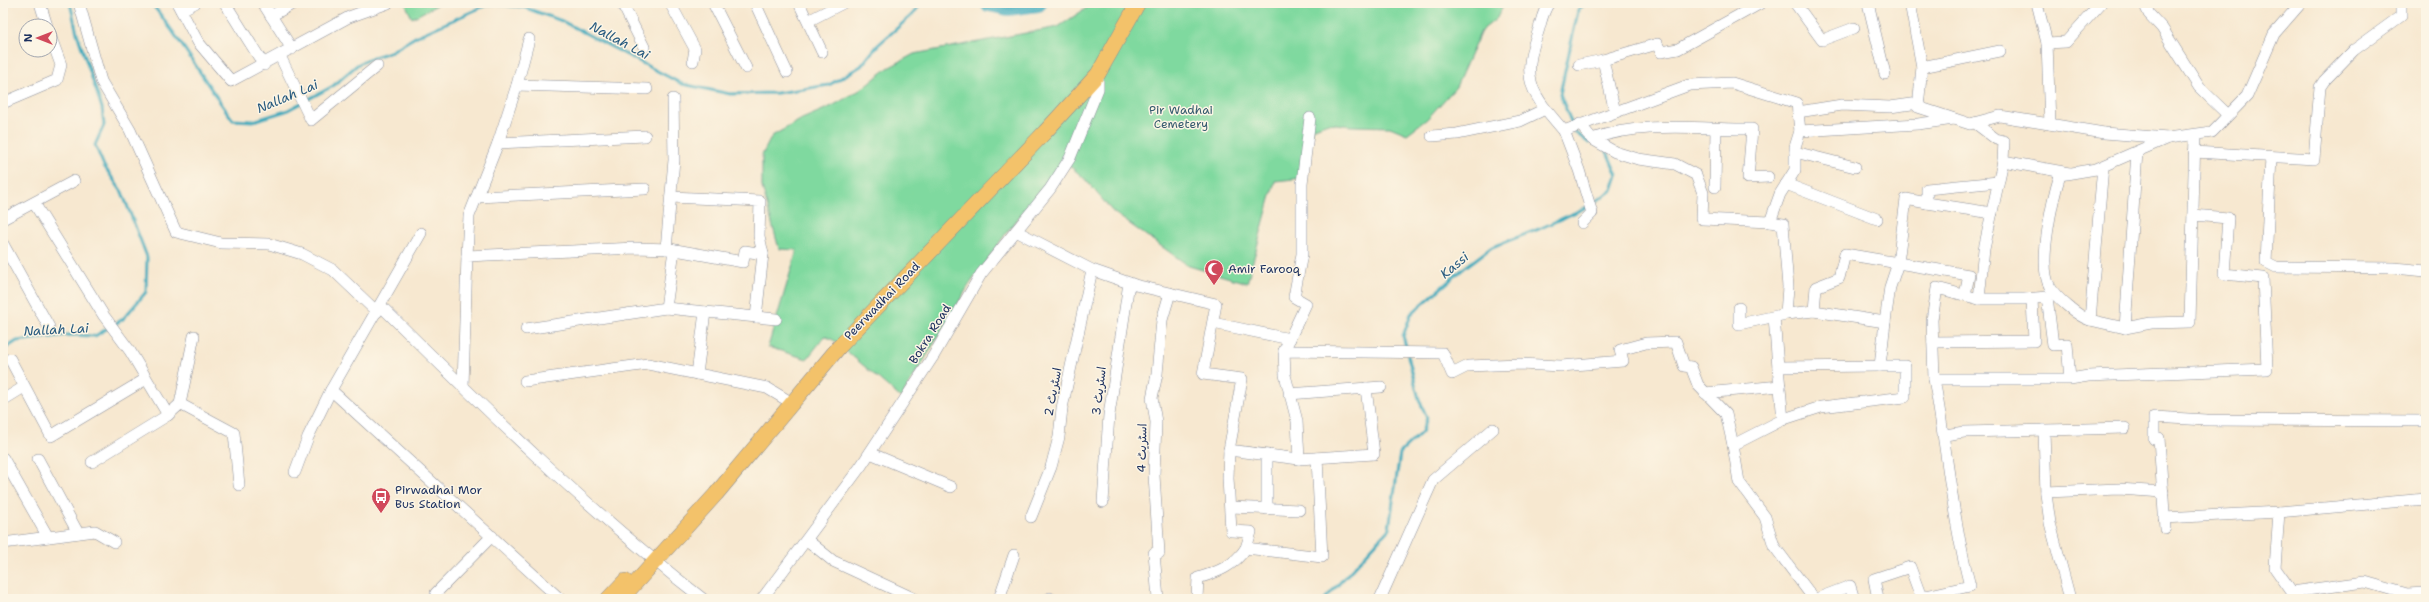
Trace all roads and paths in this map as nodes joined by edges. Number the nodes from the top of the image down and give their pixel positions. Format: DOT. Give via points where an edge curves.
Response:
graph roads {
  1 [pos="40,3"];
  2 [pos="79,3"];
  3 [pos="195,3"];
  4 [pos="225,3"];
  5 [pos="263,3"];
  6 [pos="294,3"];
  7 [pos="388,3"];
  8 [pos="622,3"];
  9 [pos="670,3"];
  10 [pos="713,3"];
  11 [pos="755,3"];
  12 [pos="799,3"];
  13 [pos="843,3"];
  14 [pos="1138,3"];
  15 [pos="1549,3"];
  16 [pos="1761,3"];
  17 [pos="1795,3"];
  18 [pos="1868,3"];
  19 [pos="1910,3"];
  20 [pos="2037,3"];
  21 [pos="2101,3"];
  22 [pos="2144,3"];
  23 [pos="2301,3"];
  24 [pos="2400,3"];
  25 [pos="179,6"];
  26 [pos="271,16"];
  27 [pos="45,18"];
  28 [pos="808,21"];
  29 [pos="1854,28"];
  30 [pos="529,38"];
  31 [pos="2047,43"];
  32 [pos="644,46"];
  33 [pos="292,49"];
  34 [pos="2000,51"];
  35 [pos="822,52"];
  36 [pos="280,56"];
  37 [pos="58,58"];
  38 [pos="1603,60"];
  39 [pos="693,61"];
  40 [pos="264,65"];
  41 [pos="1579,65"];
  42 [pos="377,66"];
  43 [pos="1922,67"];
  44 [pos="746,68"];
  45 [pos="787,72"];
  46 [pos="1098,74"];
  47 [pos="1885,74"];
  48 [pos="517,85"];
  49 [pos="647,89"];
  50 [pos="673,99"];
  51 [pos="3,103"];
  52 [pos="1919,104"];
  53 [pos="1545,109"];
  54 [pos="1616,112"];
  55 [pos="1798,112"];
  56 [pos="2228,115"];
  57 [pos="1310,118"];
  58 [pos="1954,119"];
  59 [pos="1975,122"];
  60 [pos="1580,124"];
  61 [pos="2050,124"];
  62 [pos="1716,130"];
  63 [pos="1564,131"];
  64 [pos="1800,131"];
  65 [pos="2195,135"];
  66 [pos="645,136"];
  67 [pos="1432,136"];
  68 [pos="2168,138"];
  69 [pos="1592,139"];
  70 [pos="498,143"];
  71 [pos="1795,152"];
  72 [pos="2137,152"];
  73 [pos="2194,152"];
  74 [pos="2271,157"];
  75 [pos="2002,161"];
  76 [pos="2103,166"];
  77 [pos="1855,167"];
  78 [pos="2070,173"];
  79 [pos="1768,177"];
  80 [pos="74,182"];
  81 [pos="1998,182"];
  82 [pos="1786,184"];
  83 [pos="1715,187"];
  84 [pos="645,189"];
  85 [pos="477,197"];
  86 [pos="671,197"];
  87 [pos="34,203"];
  88 [pos="1927,203"];
  89 [pos="1992,213"];
  90 [pos="2193,215"];
  91 [pos="1877,218"];
  92 [pos="3,219"];
  93 [pos="1770,222"];
  94 [pos="1582,223"];
  95 [pos="1016,231"];
  96 [pos="421,233"];
  97 [pos="3,244"];
  98 [pos="670,249"];
  99 [pos="763,254"];
  100 [pos="467,256"];
  101 [pos="1898,263"];
  102 [pos="1092,270"];
  103 [pos="2426,271"];
  104 [pos="1129,283"];
  105 [pos="1170,293"];
  106 [pos="1965,295"];
  107 [pos="1979,299"];
  108 [pos="2032,299"];
  109 [pos="378,308"];
  110 [pos="666,308"];
  111 [pos="1738,308"];
  112 [pos="1814,311"];
  113 [pos="705,312"];
  114 [pos="1786,314"];
  115 [pos="1774,316"];
  116 [pos="756,317"];
  117 [pos="776,319"];
  118 [pos="2090,320"];
  119 [pos="1885,322"];
  120 [pos="1213,323"];
  121 [pos="49,327"];
  122 [pos="2125,328"];
  123 [pos="526,329"];
  124 [pos="194,336"];
  125 [pos="1290,339"];
  126 [pos="1933,342"];
  127 [pos="1284,351"];
  128 [pos="10,359"];
  129 [pos="1880,366"];
  130 [pos="1778,367"];
  131 [pos="697,374"];
  132 [pos="146,378"];
  133 [pos="1934,379"];
  134 [pos="2070,379"];
  135 [pos="525,381"];
  136 [pos="464,386"];
  137 [pos="1780,386"];
  138 [pos="24,387"];
  139 [pos="1381,387"];
  140 [pos="1366,388"];
  141 [pos="331,390"];
  142 [pos="1706,393"];
  143 [pos="1289,394"];
  144 [pos="3,400"];
  145 [pos="180,404"];
  146 [pos="790,405"];
  147 [pos="168,415"];
  148 [pos="1783,420"];
  149 [pos="2426,421"];
  150 [pos="2125,428"];
  151 [pos="1493,429"];
  152 [pos="2044,430"];
  153 [pos="1945,435"];
  154 [pos="1733,445"];
  155 [pos="1229,450"];
  156 [pos="870,453"];
  157 [pos="1267,455"];
  158 [pos="3,458"];
  159 [pos="1318,458"];
  160 [pos="38,459"];
  161 [pos="1299,459"];
  162 [pos="92,462"];
  163 [pos="295,472"];
  164 [pos="240,485"];
  165 [pos="951,487"];
  166 [pos="2046,492"];
  167 [pos="2163,492"];
  168 [pos="2426,500"];
  169 [pos="1103,502"];
  170 [pos="1231,507"];
  171 [pos="1267,509"];
  172 [pos="1299,510"];
  173 [pos="2279,512"];
  174 [pos="1031,517"];
  175 [pos="78,534"];
  176 [pos="492,536"];
  177 [pos="48,537"];
  178 [pos="807,540"];
  179 [pos="114,542"];
  180 [pos="3,543"];
  181 [pos="1246,548"];
  182 [pos="1014,555"];
  183 [pos="651,559"];
  184 [pos="2426,593"];
  185 [pos="438,599"];
  186 [pos="560,599"];
  187 [pos="608,599"];
  188 [pos="621,599"];
  189 [pos="703,599"];
  190 [pos="762,599"];
  191 [pos="915,599"];
  192 [pos="999,599"];
  193 [pos="1158,599"];
  194 [pos="1197,599"];
  195 [pos="1380,599"];
  196 [pos="1815,599"];
  197 [pos="1854,599"];
  198 [pos="1878,599"];
  199 [pos="2070,599"];
  1 -- 27 [label="street"];
  2 -- 109 [label="street" via="101,81 130,130 176,232 221,243 269,244 302,254 333,270"];
  3 -- 25 [label="street"];
  4 -- 40 [label="street"];
  5 -- 26 [label="street"];
  6 -- 26 [label="street"];
  7 -- 33 [label="street" via="349,17"];
  8 -- 32 [label="street"];
  9 -- 39 [label="street" via="695,49"];
  10 -- 44 [label="street"];
  11 -- 45 [label="street"];
  12 -- 28 [label="street"];
  13 -- 28 [label="street"];
  14 -- 46 [label="main road, Peerwadhai Road"];
  15 -- 53 [label="street" via="1530,53 1529,70 1535,94"];
  16 -- 38 [label="street" via="1678,49 1661,52 1656,44"];
  17 -- 29 [label="street" via="1822,40"];
  18 -- 47 [label="street"];
  19 -- 43 [label="street"];
  20 -- 31 [label="street"];
  21 -- 31 [label="street" via="2066,42"];
  22 -- 56 [label="street" via="2199,87"];
  23 -- 56 [label="street" via="2274,34 2248,96"];
  24 -- 74 [label="street" via="2401,16 2354,50 2320,87 2314,159"];
  25 -- 40 [label="street" via="198,42 230,81"];
  26 -- 33 [label="street"];
  28 -- 35 [label="street"];
  30 -- 48 [label="street"];
  31 -- 61 [label="street"];
  33 -- 36 [label="street"];
  34 -- 43 [label="street"];
  36 -- 40 [label="street"];
  36 -- 42 [label="street" via="311,120"];
  37 -- 51 [label="street" via="61,66 57,80"];
  38 -- 41 [label="street"];
  38 -- 54 [label="street"];
  43 -- 52 [label="street"];
  46 -- 95 [label="street, Bokra Road" via="1098,89 1070,158 1050,189"];
  46 -- 146 [label="main road, Peerwadhai Road" via="839,347"];
  48 -- 49 [label="street"];
  48 -- 70 [label="street"];
  50 -- 86 [label="street" via="674,160"];
  52 -- 55 [label="street" via="1890,107 1842,105"];
  52 -- 58 [label="street" via="1918,107"];
  53 -- 63 [label="street"];
  53 -- 67 [label="street" via="1520,121 1457,134"];
  54 -- 55 [label="street" via="1689,84 1732,83 1798,104"];
  54 -- 60 [label="street"];
  55 -- 64 [label="street"];
  56 -- 65 [label="street" via="2212,132"];
  57 -- 125 [label="street" via="1302,183 1302,254 1294,297 1306,304"];
  58 -- 59 [label="street" via="1970,124"];
  58 -- 64 [label="street" via="1918,124"];
  59 -- 61 [label="street" via="2000,116"];
  59 -- 75 [label="street" via="1996,139 2004,141"];
  60 -- 63 [label="street"];
  60 -- 69 [label="street"];
  61 -- 68 [label="street" via="2104,133"];
  62 -- 69 [label="street" via="1658,128 1612,132"];
  62 -- 79 [label="street" via="1752,130 1748,178"];
  62 -- 83 [label="street"];
  63 -- 94 [label="street" via="1592,214"];
  64 -- 71 [label="street"];
  65 -- 68 [label="street"];
  65 -- 73 [label="street"];
  66 -- 70 [label="street"];
  68 -- 72 [label="street"];
  69 -- 93 [label="street" via="1615,152 1638,159 1675,164 1696,175 1703,192 1702,219"];
  70 -- 85 [label="street"];
  71 -- 77 [label="street"];
  71 -- 82 [label="street" via="1795,170"];
  72 -- 76 [label="street"];
  72 -- 122 [label="street"];
  73 -- 74 [label="street"];
  73 -- 90 [label="street"];
  74 -- 103 [label="street" via="2266,262 2276,267 2394,268"];
  75 -- 78 [label="street"];
  75 -- 81 [label="street"];
  76 -- 78 [label="street"];
  76 -- 118 [label="street"];
  78 -- 118 [label="street" via="2060,175 2052,200 2045,260 2050,287 2081,317"];
  80 -- 87 [label="street"];
  81 -- 88 [label="street" via="1927,189"];
  81 -- 89 [label="street"];
  82 -- 91 [label="street"];
  82 -- 93 [label="street"];
  84 -- 85 [label="street"];
  85 -- 100 [label="street" via="469,216"];
  86 -- 98 [label="street"];
  86 -- 99 [label="street" via="760,200 759,236"];
  87 -- 92 [label="street"];
  87 -- 132 [label="street" via="107,321"];
  88 -- 89 [label="street"];
  88 -- 101 [label="street" via="1906,199"];
  89 -- 107 [label="street" via="1984,249"];
  90 -- 122 [label="street" via="2190,322 2151,323"];
  90 -- 134 [label="street" via="2228,218 2224,274 2263,278 2267,369 2088,376"];
  93 -- 114 [label="street" via="1783,224 1788,287"];
  95 -- 102 [label="street"];
  95 -- 156 [label="street, Bokra Road" via="981,274 934,355"];
  96 -- 109 [label="street"];
  97 -- 121 [label="street"];
  98 -- 99 [label="street" via="743,262 745,251"];
  98 -- 100 [label="street" via="635,248"];
  98 -- 110 [label="street"];
  99 -- 116 [label="street"];
  100 -- 136 [label="street"];
  101 -- 106 [label="street" via="1969,275"];
  101 -- 112 [label="street" via="1846,254 1839,278 1816,287"];
  101 -- 119 [label="street" via="1890,287"];
  102 -- 104 [label="street"];
  102 -- 174 [label="street, اسٹریٹ 2" via="1062,408 1059,437 1051,467"];
  104 -- 105 [label="street"];
  104 -- 169 [label="street, اسٹریٹ 3" via="1109,415"];
  105 -- 120 [label="street" via="1216,304"];
  105 -- 193 [label="street, اسٹریٹ 4" via="1162,320 1152,398 1156,422 1154,475 1159,553 1154,553"];
  106 -- 107 [label="street"];
  106 -- 126 [label="street" via="1937,288 1932,320"];
  107 -- 108 [label="street"];
  108 -- 126 [label="street" via="2034,340"];
  108 -- 134 [label="street" via="2047,297 2053,345 2067,344"];
  109 -- 136 [label="street"];
  109 -- 141 [label="street"];
  110 -- 113 [label="street"];
  110 -- 123 [label="street"];
  111 -- 115 [label="street" via="1738,324"];
  112 -- 114 [label="street"];
  112 -- 119 [label="street"];
  113 -- 116 [label="street"];
  113 -- 131 [label="street"];
  114 -- 115 [label="street"];
  115 -- 130 [label="street"];
  116 -- 117 [label="street"];
  118 -- 122 [label="street"];
  119 -- 129 [label="street"];
  120 -- 125 [label="street"];
  120 -- 155 [label="street" via="1203,374 1242,379"];
  124 -- 145 [label="street"];
  125 -- 127 [label="street"];
  126 -- 133 [label="street"];
  127 -- 142 [label="street" via="1443,353 1452,374 1468,366 1561,366 1623,361 1620,350 1646,343 1676,342 1684,366 1691,368 1698,385"];
  127 -- 143 [label="street"];
  128 -- 138 [label="street"];
  129 -- 130 [label="street"];
  129 -- 148 [label="street" via="1905,366 1905,397 1821,407"];
  130 -- 137 [label="street"];
  131 -- 135 [label="street" via="648,364"];
  131 -- 146 [label="street" via="767,388"];
  132 -- 138 [label="street" via="51,436"];
  132 -- 147 [label="street"];
  133 -- 134 [label="street"];
  133 -- 153 [label="street"];
  136 -- 183 [label="street"];
  137 -- 142 [label="street"];
  137 -- 148 [label="street"];
  138 -- 144 [label="street"];
  139 -- 140 [label="street"];
  140 -- 143 [label="street"];
  140 -- 159 [label="street" via="1374,454"];
  141 -- 163 [label="street" via="308,437"];
  141 -- 176 [label="street"];
  142 -- 154 [label="street" via="1726,414"];
  143 -- 161 [label="street" via="1298,421"];
  145 -- 147 [label="street"];
  145 -- 164 [label="street" via="234,433"];
  146 -- 183 [label="main road, Peerwadhai Road"];
  147 -- 162 [label="street"];
  148 -- 154 [label="street"];
  149 -- 167 [label="street" via="2206,420 2154,417 2154,439 2159,438"];
  150 -- 152 [label="street"];
  151 -- 195 [label="street" via="1433,480"];
  152 -- 153 [label="street" via="1964,432"];
  152 -- 166 [label="street"];
  153 -- 198 [label="street" via="1959,546 1970,586 1922,597 1910,567 1874,579"];
  154 -- 196 [label="street" via="1738,482 1765,517 1774,546"];
  155 -- 157 [label="street"];
  155 -- 170 [label="street"];
  156 -- 165 [label="street"];
  156 -- 178 [label="street, Bokra Road"];
  157 -- 161 [label="street"];
  157 -- 171 [label="street"];
  158 -- 177 [label="street"];
  159 -- 161 [label="street"];
  159 -- 181 [label="street" via="1317,485 1322,557"];
  160 -- 175 [label="street"];
  166 -- 167 [label="street"];
  166 -- 199 [label="street" via="2050,523"];
  167 -- 173 [label="street" via="2165,523"];
  168 -- 173 [label="street"];
  170 -- 171 [label="street"];
  170 -- 181 [label="street" via="1231,531 1251,532"];
  171 -- 172 [label="street"];
  173 -- 184 [label="street" via="2275,568 2292,592 2365,582 2407,594"];
  175 -- 177 [label="street"];
  175 -- 179 [label="street" via="95,531"];
  176 -- 185 [label="street" via="436,593"];
  176 -- 186 [label="street"];
  177 -- 180 [label="street"];
  178 -- 190 [label="street, Bokra Road"];
  178 -- 191 [label="street" via="833,561"];
  181 -- 194 [label="street" via="1238,560 1217,572 1198,578"];
  182 -- 192 [label="street"];
  183 -- 187 [label="main road"];
  183 -- 188 [label="main road, Peerwadhai Road"];
  183 -- 189 [label="street"];
  196 -- 197 [label="street" via="1850,586"];
}
